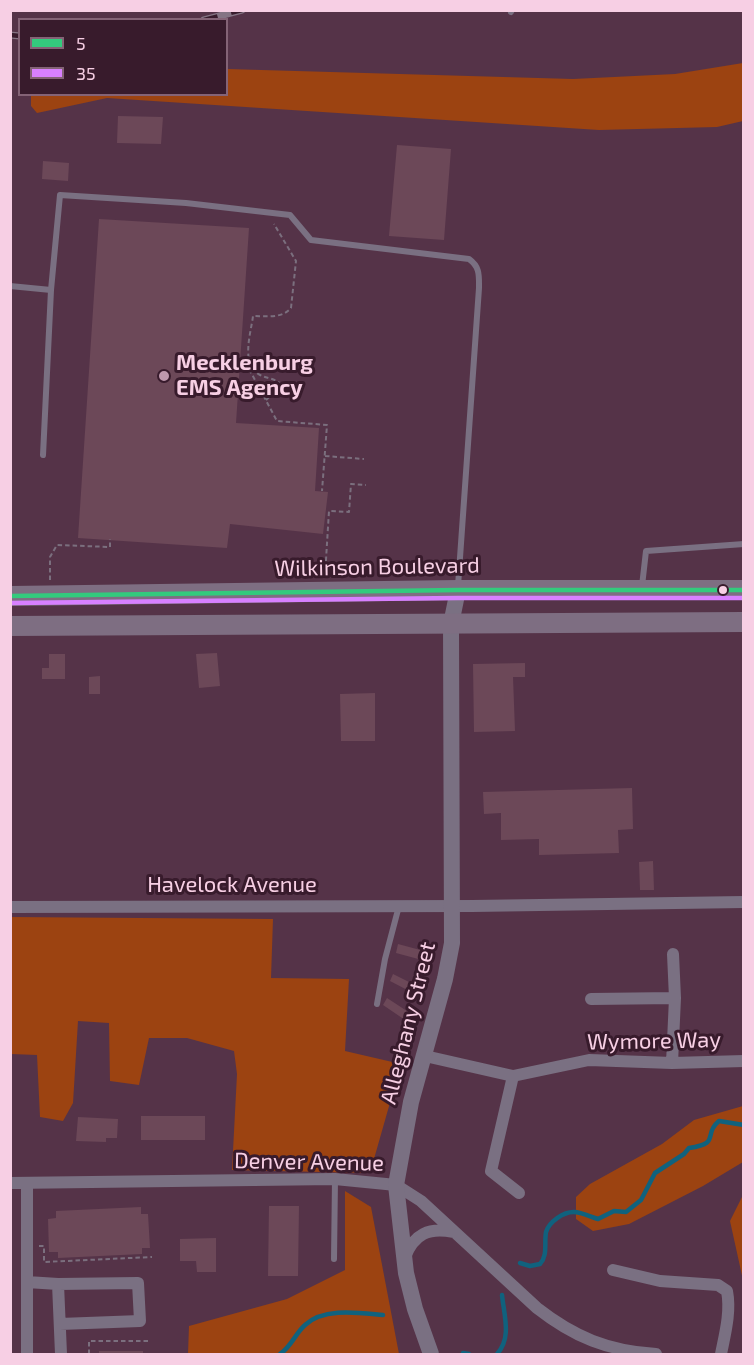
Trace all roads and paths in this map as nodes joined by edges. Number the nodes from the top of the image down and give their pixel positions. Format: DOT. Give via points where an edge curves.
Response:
graph roads {
  1 [pos="271,218"];
  2 [pos="10,286"];
  3 [pos="51,290"];
  4 [pos="248,360"];
  5 [pos="266,400"];
  6 [pos="43,455"];
  7 [pos="325,456"];
  8 [pos="364,459"];
  9 [pos="366,485"];
  10 [pos="322,491"];
  11 [pos="110,540"];
  12 [pos="744,544"];
  13 [pos="325,578"];
  14 [pos="50,580"];
  15 [pos="458,590"];
  16 [pos="642,590"];
  17 [pos="744,590"];
  18 [pos="10,596"];
  19 [pos="744,622"];
  20 [pos="451,624"];
  21 [pos="10,626"];
  22 [pos="744,902"];
  23 [pos="453,905"];
  24 [pos="399,906"];
  25 [pos="10,907"];
  26 [pos="673,954"];
  27 [pos="675,998"];
  28 [pos="591,999"];
  29 [pos="376,1004"];
  30 [pos="425,1056"];
  31 [pos="744,1060"];
  32 [pos="672,1063"];
  33 [pos="513,1076"];
  34 [pos="335,1179"];
  35 [pos="10,1183"];
  36 [pos="27,1183"];
  37 [pos="396,1185"];
  38 [pos="519,1193"];
  39 [pos="453,1232"];
  40 [pos="36,1246"];
  41 [pos="152,1257"];
  42 [pos="334,1259"];
  43 [pos="404,1260"];
  44 [pos="613,1270"];
  45 [pos="27,1282"];
  46 [pos="58,1284"];
  47 [pos="60,1324"];
  48 [pos="151,1341"];
  49 [pos="27,1354"];
  50 [pos="61,1354"];
  51 [pos="89,1354"];
  52 [pos="431,1354"];
  53 [pos="656,1354"];
  54 [pos="721,1354"];
  1 -- 4 [label="path" via="296,261 291,308 280,316 253,316"];
  2 -- 3 [label="lane"];
  3 -- 6 [label="lane"];
  3 -- 15 [label="lane" via="60,195 290,215 311,240 469,259 476,264 479,288"];
  4 -- 5 [label="path"];
  4 -- 5 [label="path" via="260,375 282,385"];
  5 -- 7 [label="path" via="277,421 327,425"];
  7 -- 8 [label="path"];
  7 -- 10 [label="path"];
  9 -- 13 [label="path" via="351,484 349,512 329,511"];
  11 -- 14 [label="path" via="110,547 57,545 50,557"];
  12 -- 16 [label="lane" via="646,551"];
  15 -- 16 [label="main road, Wilkinson Boulevard"];
  15 -- 18 [label="main road, Wilkinson Boulevard"];
  15 -- 20 [label="street, Alleghany Street"];
  16 -- 17 [label="main road, Wilkinson Boulevard"];
  19 -- 20 [label="main road"];
  20 -- 21 [label="main road"];
  20 -- 23 [label="street, Alleghany Street"];
  22 -- 23 [label="street, Havelock Avenue"];
  23 -- 24 [label="street, Havelock Avenue"];
  23 -- 30 [label="street, Alleghany Street" via="452,943"];
  24 -- 25 [label="street, Havelock Avenue"];
  24 -- 29 [label="lane"];
  26 -- 27 [label="street"];
  27 -- 28 [label="street"];
  27 -- 32 [label="street"];
  30 -- 33 [label="street, Wymore Way"];
  30 -- 37 [label="street, Alleghany Street" via="411,1102"];
  31 -- 32 [label="street, Wymore Way"];
  32 -- 33 [label="street, Wymore Way" via="589,1060"];
  33 -- 38 [label="street" via="491,1172"];
  34 -- 36 [label="street, Denver Avenue"];
  34 -- 37 [label="street, Denver Avenue"];
  34 -- 42 [label="lane"];
  35 -- 36 [label="street, Denver Avenue"];
  36 -- 45 [label="street"];
  37 -- 39 [label="street, Denver Avenue" via="421,1201"];
  37 -- 43 [label="street, Alleghany Street"];
  39 -- 43 [label="street" via="431,1230 417,1238"];
  39 -- 53 [label="street, Denver Avenue" via="564,1328 602,1346"];
  40 -- 41 [label="path" via="44,1246 44,1262"];
  43 -- 52 [label="street, Alleghany Street"];
  44 -- 54 [label="street" via="660,1281 718,1285 727,1291"];
  45 -- 46 [label="street"];
  45 -- 49 [label="street"];
  46 -- 47 [label="street"];
  46 -- 47 [label="street" via="138,1283 140,1321"];
  47 -- 50 [label="street"];
  48 -- 51 [label="path" via="89,1341"];
}
